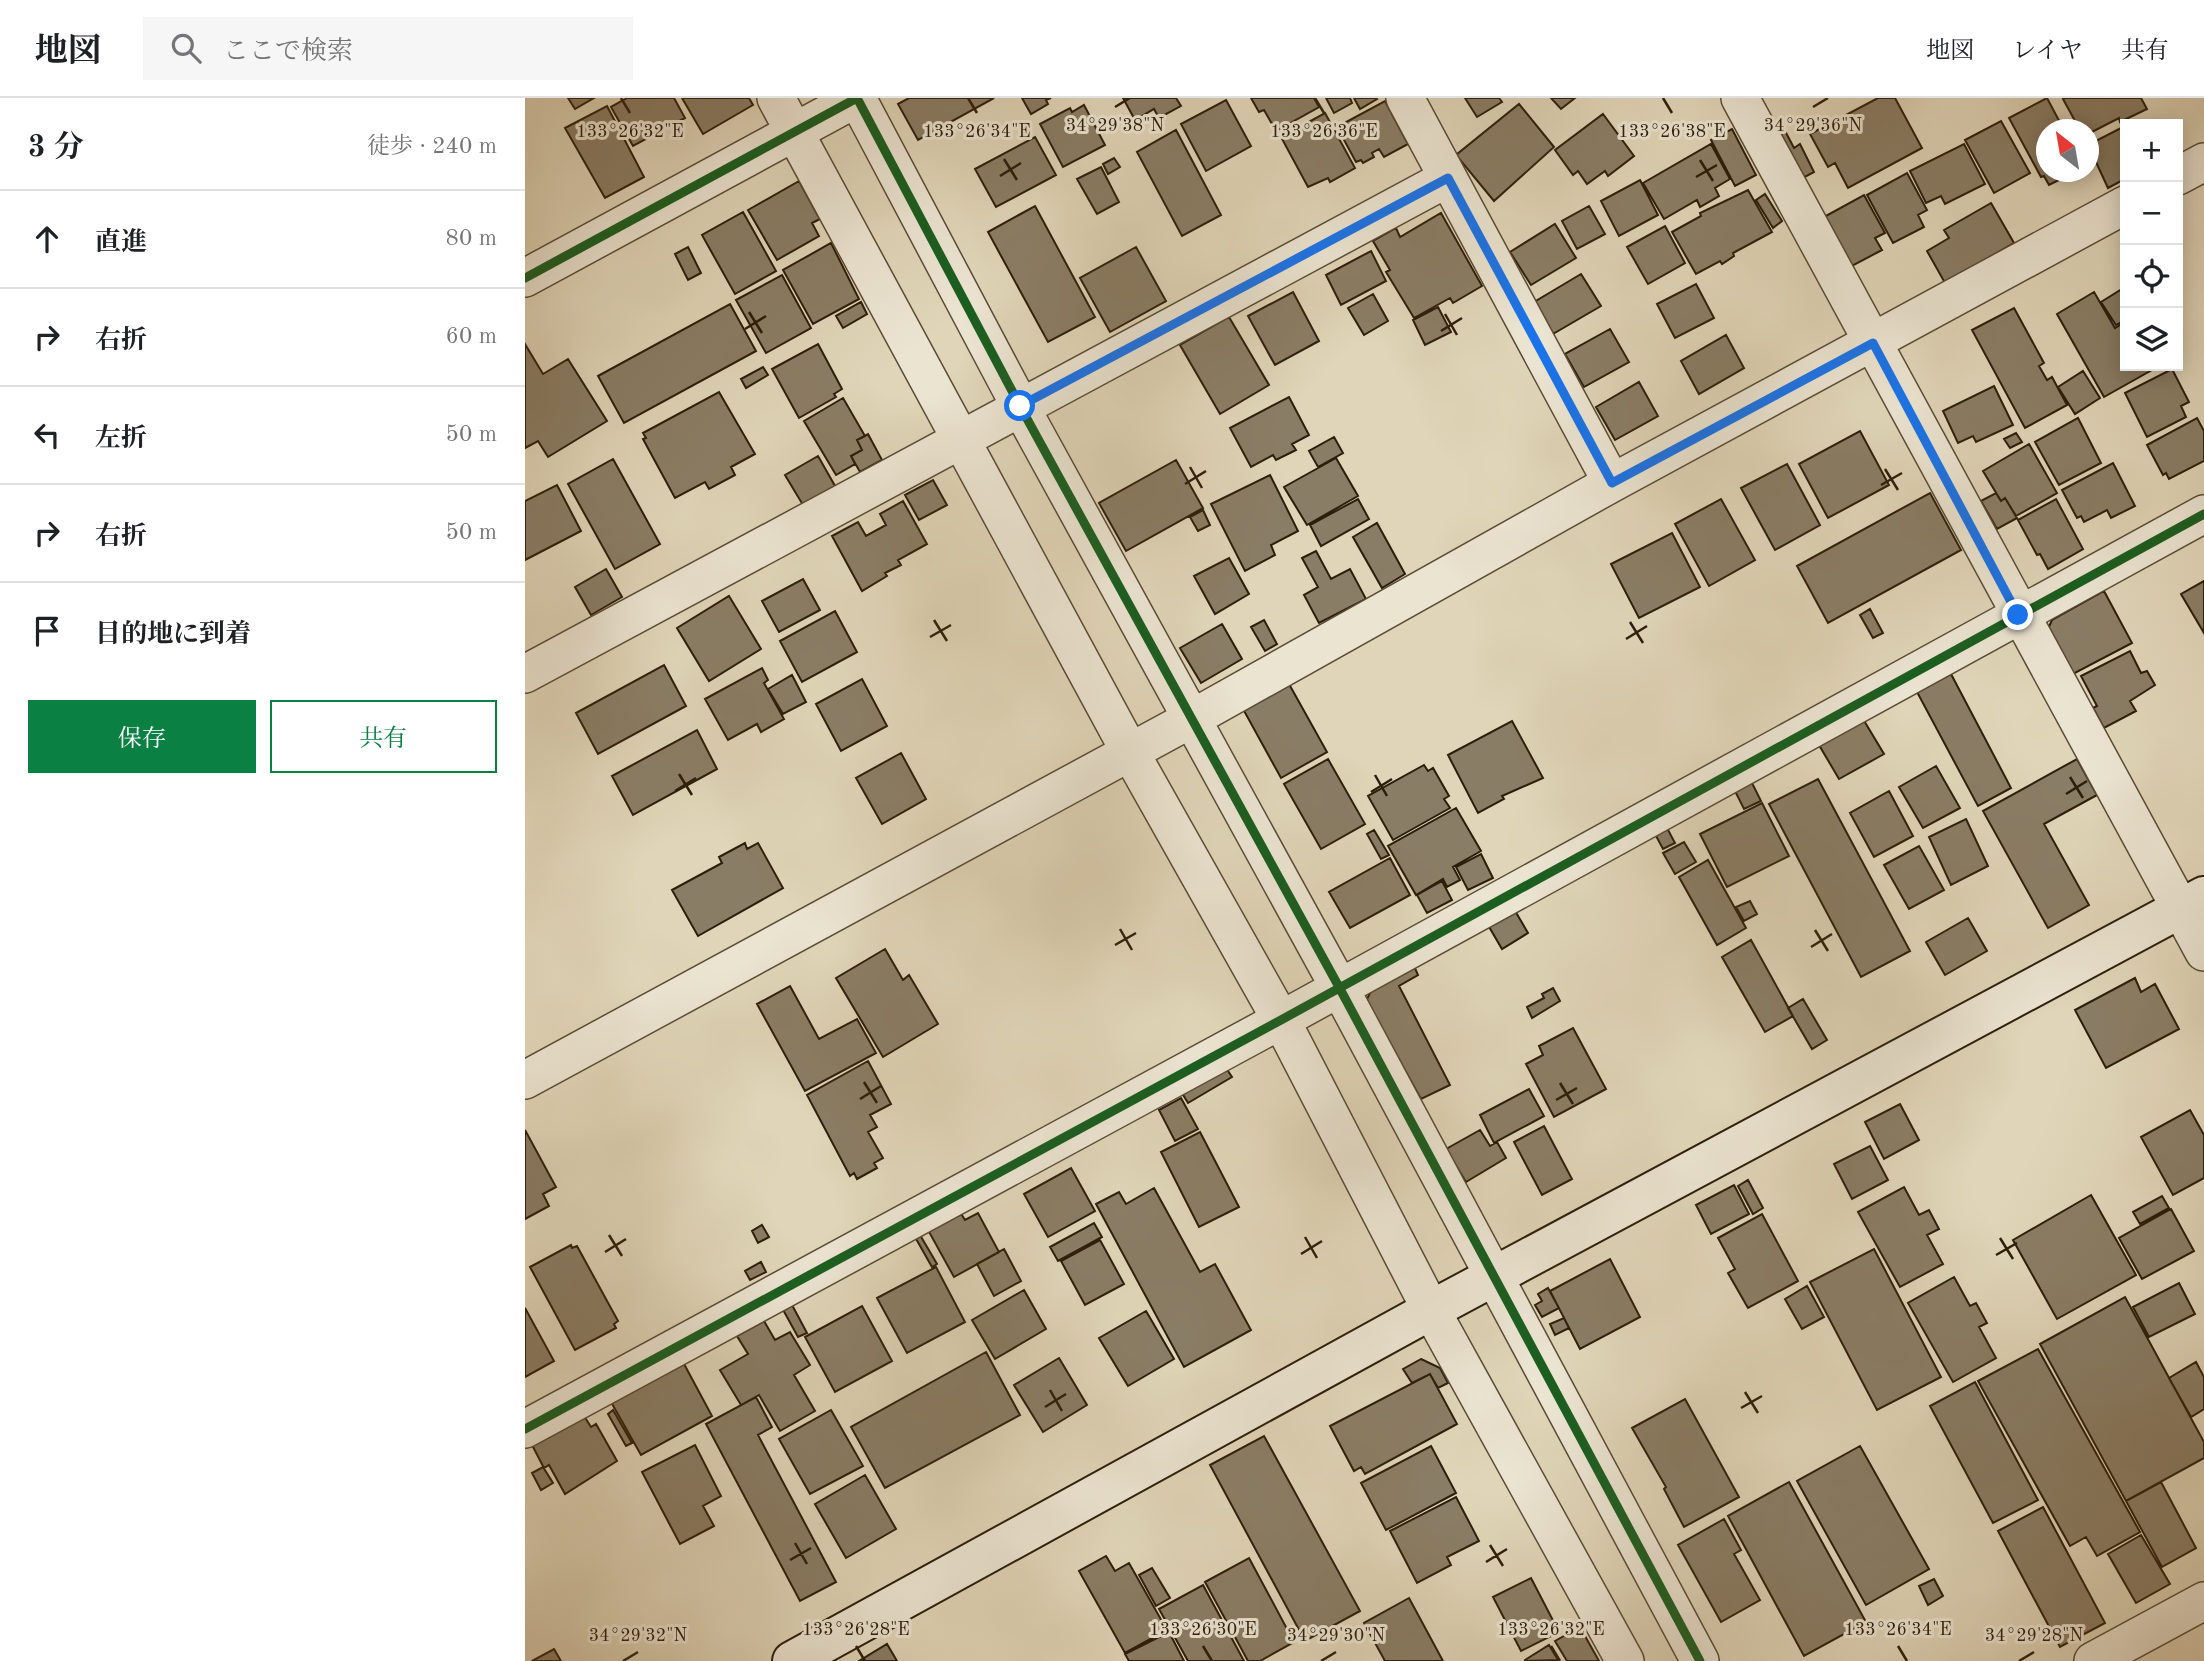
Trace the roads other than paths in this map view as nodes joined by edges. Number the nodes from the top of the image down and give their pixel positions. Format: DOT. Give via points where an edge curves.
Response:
graph roads {
  1 [pos="776,98"];
  2 [pos="1405,98"];
  3 [pos="1749,101"];
  4 [pos="794,131"];
  5 [pos="2204,162"];
  6 [pos="2183,173"];
  7 [pos="1448,178"];
  8 [pos="2120,208"];
  9 [pos="525,278"];
  10 [pos="1873,343"];
  11 [pos="1020,406"];
  12 [pos="961,439"];
  13 [pos="1612,483"];
  14 [pos="2204,514"];
  15 [pos="2018,615"];
  16 [pos="525,674"];
  17 [pos="1191,719"];
  18 [pos="1130,751"];
  19 [pos="2192,903"];
  20 [pos="2204,952"];
  21 [pos="1339,988"];
  22 [pos="1281,1020"];
  23 [pos="525,1080"];
  24 [pos="1493,1277"];
  25 [pos="1431,1310"];
  26 [pos="525,1429"];
  27 [pos="2204,1601"];
  28 [pos="792,1661"];
  29 [pos="1625,1661"];
  30 [pos="1700,1661"];
  31 [pos="2093,1661"];
  1 -- 4 [label="street"];
  2 -- 7 [label="street"];
  3 -- 10 [label="street"];
  4 -- 9 [label="street"];
  4 -- 11 [label="street" via="857,98"];
  4 -- 12 [label="street"];
  5 -- 6 [label="street"];
  7 -- 11 [label="street"];
  7 -- 13 [label="street"];
  8 -- 10 [label="street"];
  10 -- 13 [label="street"];
  10 -- 15 [label="street"];
  11 -- 12 [label="street"];
  11 -- 17 [label="street"];
  12 -- 16 [label="street"];
  12 -- 18 [label="street"];
  13 -- 17 [label="street"];
  14 -- 15 [label="street"];
  15 -- 19 [label="street"];
  15 -- 21 [label="street"];
  17 -- 18 [label="street"];
  17 -- 21 [label="street"];
  18 -- 22 [label="street"];
  18 -- 23 [label="street"];
  19 -- 20 [label="street"];
  19 -- 24 [label="street"];
  21 -- 22 [label="street"];
  21 -- 24 [label="street"];
  22 -- 25 [label="street"];
  22 -- 26 [label="street"];
  24 -- 25 [label="street"];
  24 -- 30 [label="street"];
  25 -- 28 [label="street"];
  25 -- 29 [label="street"];
  27 -- 31 [label="street"];
}
